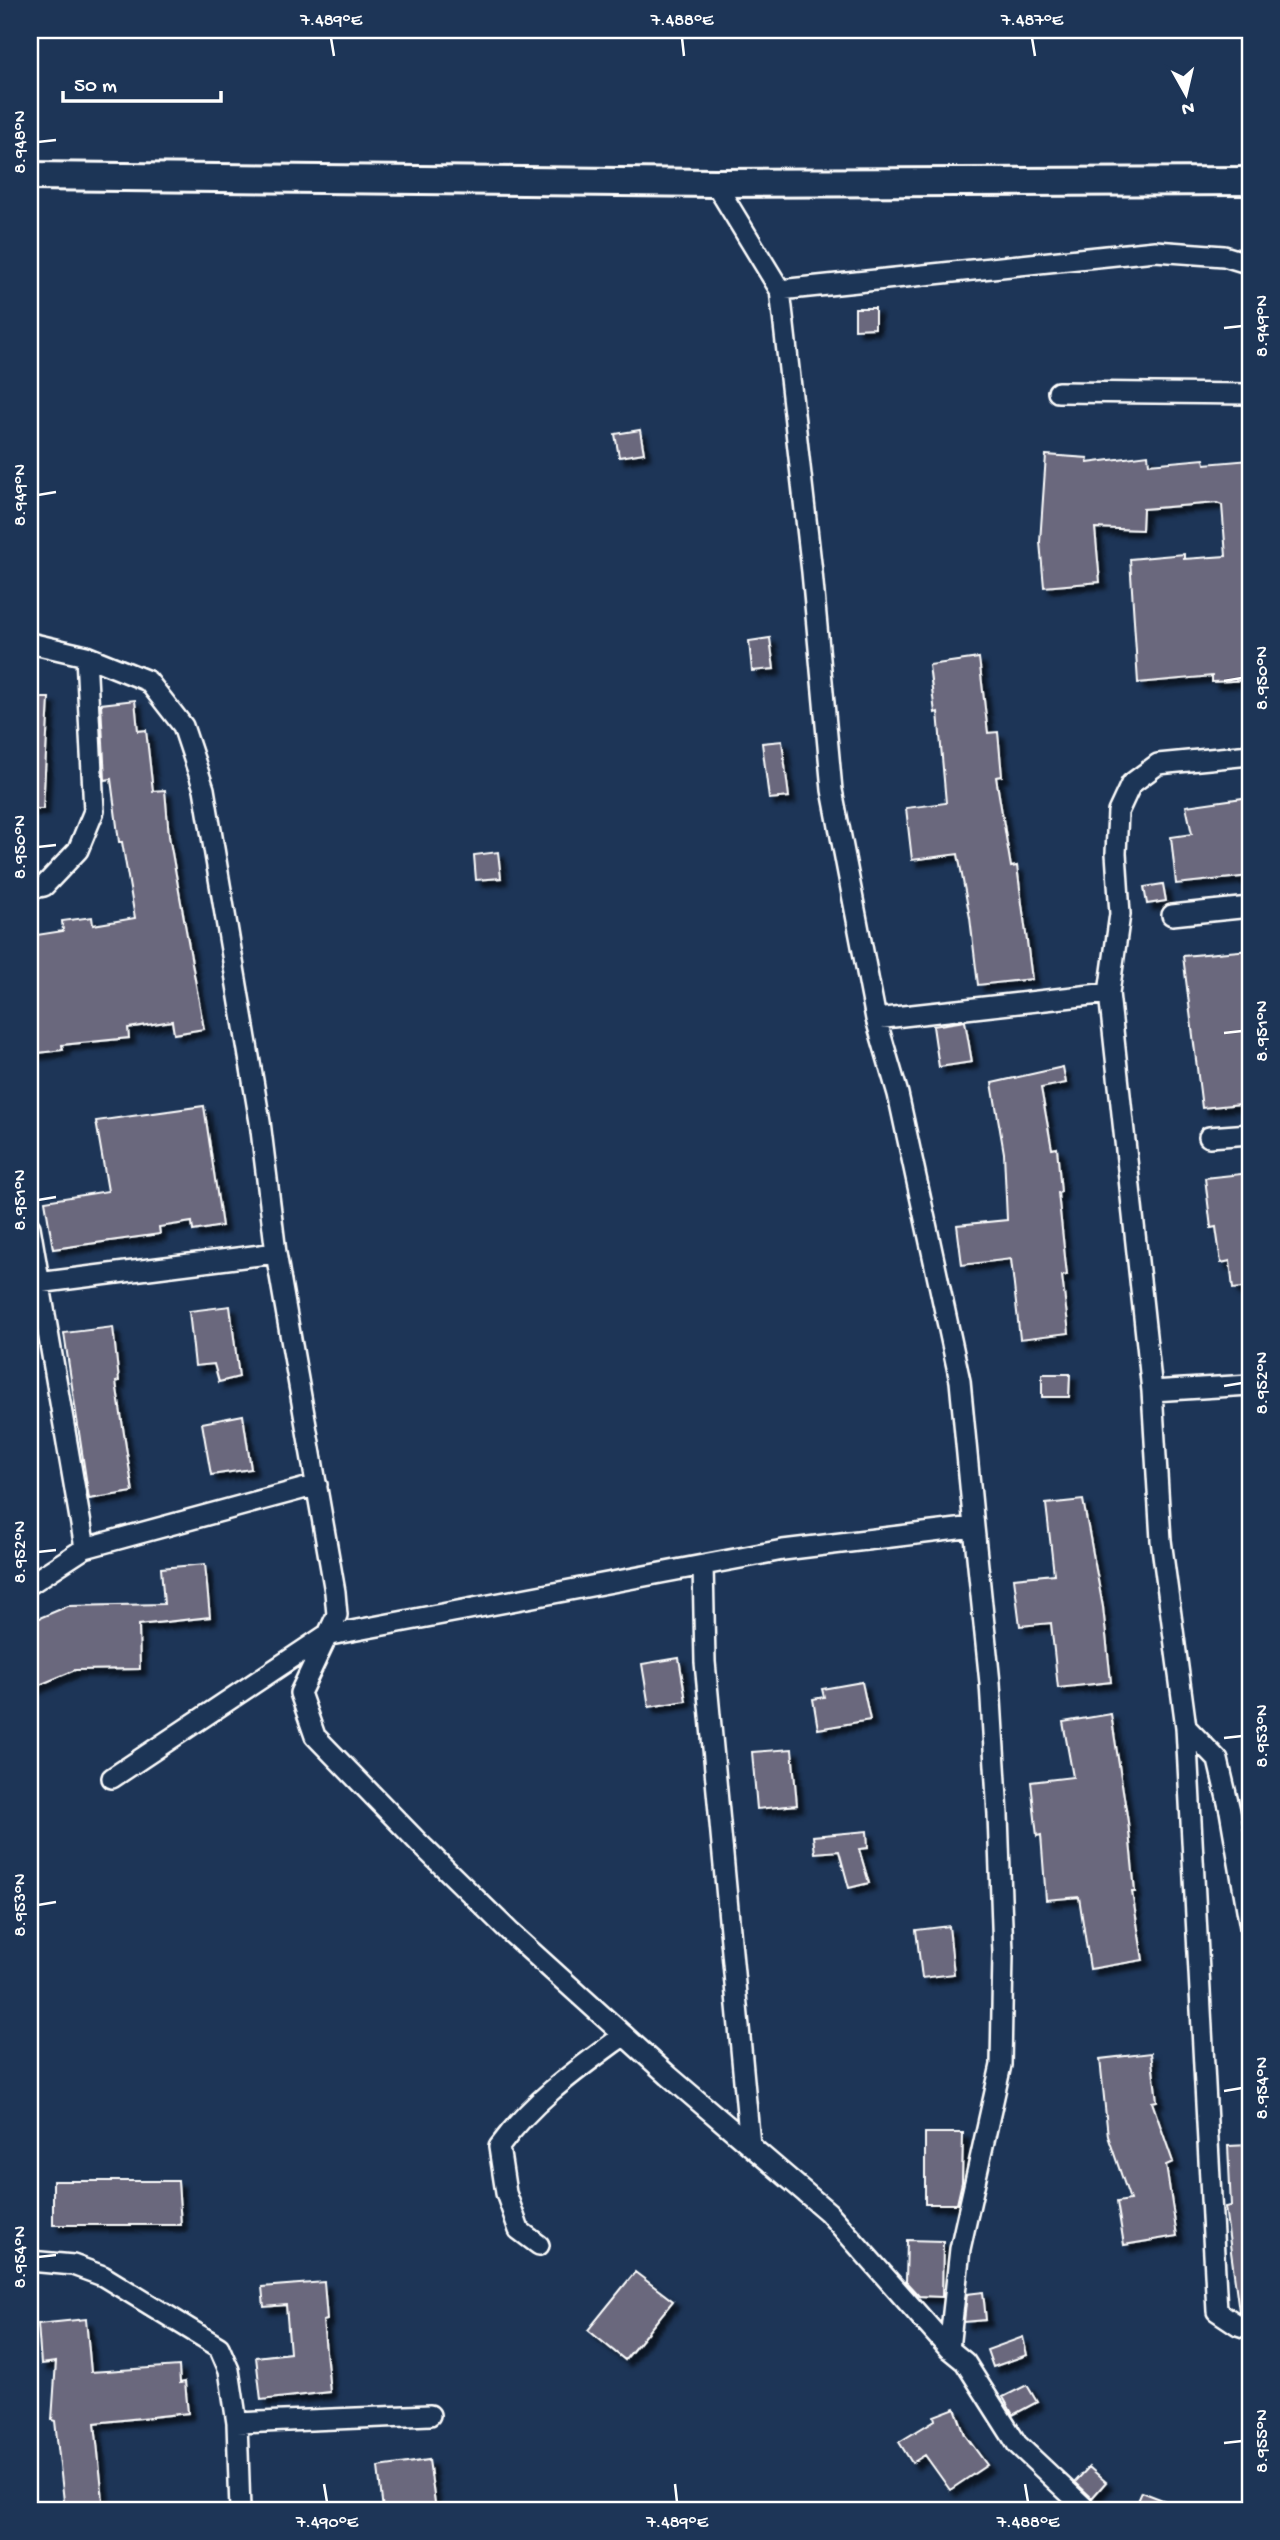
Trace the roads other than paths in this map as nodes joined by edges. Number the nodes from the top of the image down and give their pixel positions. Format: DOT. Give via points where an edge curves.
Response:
graph roads {
  1 [pos="30,176"];
  2 [pos="1250,181"];
  3 [pos="715,183"];
  4 [pos="1250,264"];
  5 [pos="780,289"];
  6 [pos="1058,392"];
  7 [pos="1250,394"];
  8 [pos="30,643"];
  9 [pos="86,656"];
  10 [pos="1250,755"];
  11 [pos="30,889"];
  12 [pos="1250,907"];
  13 [pos="1172,915"];
  14 [pos="1109,993"];
  15 [pos="876,1019"];
  16 [pos="1250,1134"];
  17 [pos="1209,1137"];
  18 [pos="30,1227"];
  19 [pos="276,1253"];
  20 [pos="38,1283"];
  21 [pos="1250,1385"];
  22 [pos="1152,1391"];
  23 [pos="317,1485"];
  24 [pos="974,1527"];
  25 [pos="85,1548"];
  26 [pos="703,1565"];
  27 [pos="30,1584"];
  28 [pos="325,1636"];
  29 [pos="1186,1727"];
  30 [pos="111,1778"];
  31 [pos="1250,1927"];
  32 [pos="624,2035"];
  33 [pos="750,2145"];
  34 [pos="539,2245"];
  35 [pos="30,2261"];
  36 [pos="1250,2329"];
  37 [pos="949,2349"];
  38 [pos="430,2415"];
  39 [pos="237,2423"];
  40 [pos="240,2510"];
  41 [pos="1087,2510"];
  1 -- 3 [label="main road"];
  2 -- 3 [label="main road"];
  3 -- 5 [label="street"];
  4 -- 5 [label="street" via="1224,256 1155,251"];
  5 -- 15 [label="street" via="832,790"];
  6 -- 7 [label="street"];
  8 -- 9 [label="street"];
  9 -- 11 [label="street" via="94,811 78,850 44,886"];
  9 -- 19 [label="street" via="149,681 183,726 204,789 260,1122"];
  10 -- 14 [label="street" via="1158,764 1131,784 1118,812 1120,914"];
  12 -- 13 [label="street"];
  14 -- 15 [label="street"];
  14 -- 22 [label="street"];
  15 -- 24 [label="street" via="898,1094 960,1381"];
  16 -- 17 [label="street"];
  18 -- 20 [label="street"];
  19 -- 20 [label="street"];
  19 -- 23 [label="street"];
  20 -- 25 [label="street"];
  21 -- 22 [label="street"];
  22 -- 29 [label="street" via="1161,1540"];
  23 -- 25 [label="street"];
  23 -- 28 [label="street" via="337,1615"];
  24 -- 26 [label="street" via="783,1550"];
  24 -- 37 [label="street" via="998,1815 1001,2065 960,2249"];
  25 -- 27 [label="street"];
  26 -- 28 [label="street"];
  26 -- 33 [label="street" via="705,1662"];
  28 -- 30 [label="street"];
  28 -- 32 [label="street" via="300,1693 315,1736 428,1852"];
  29 -- 31 [label="street" via="1218,1760"];
  29 -- 36 [label="street" via="1217,2311"];
  32 -- 33 [label="street"];
  32 -- 34 [label="street" via="563,2079 518,2121 499,2147 506,2193 519,2230"];
  33 -- 37 [label="street" via="828,2212"];
  35 -- 39 [label="street" via="73,2265 103,2276 219,2347 229,2370"];
  37 -- 41 [label="street" via="965,2362 1017,2444"];
  38 -- 39 [label="street"];
  39 -- 40 [label="street"];
}
